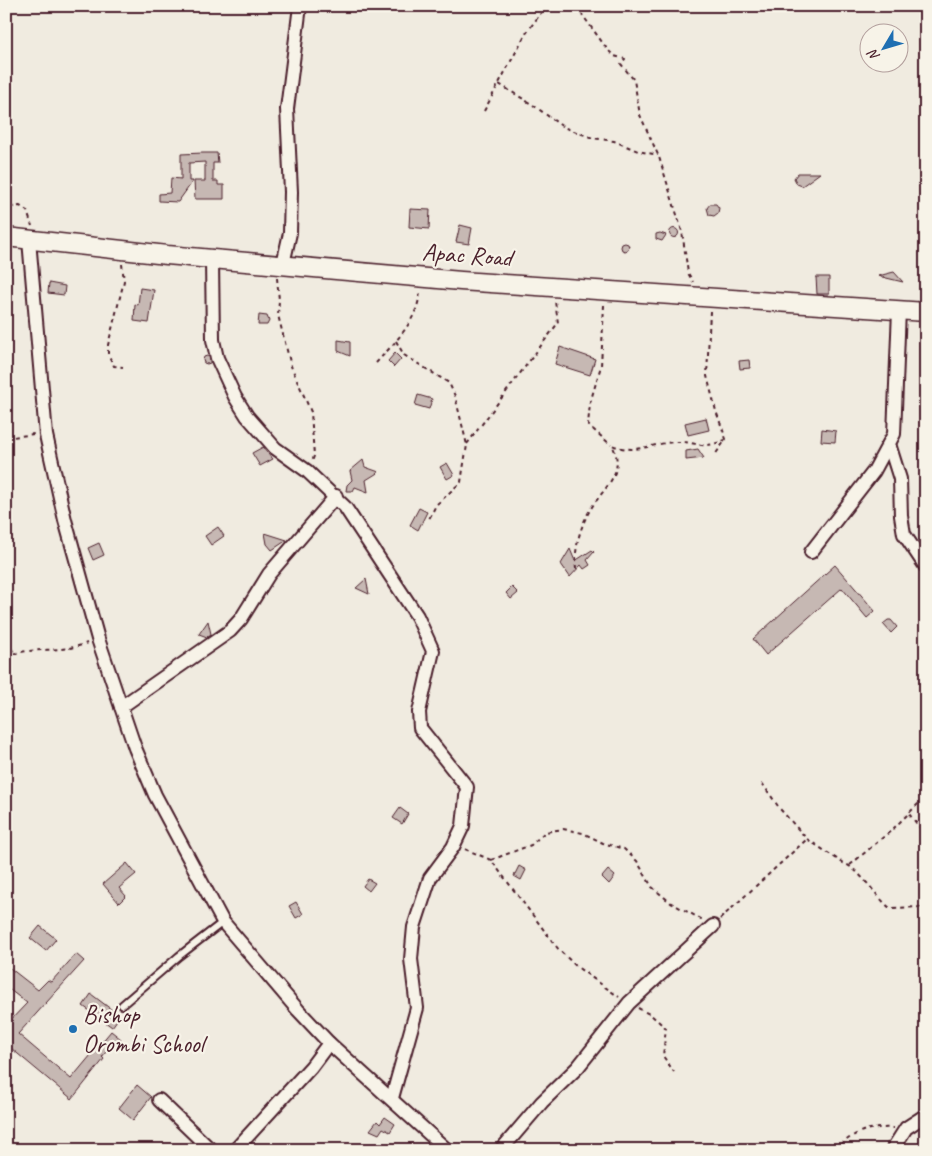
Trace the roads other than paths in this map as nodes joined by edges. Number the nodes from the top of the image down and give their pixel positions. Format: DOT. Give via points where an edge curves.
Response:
graph roads {
  1 [pos="300,6"];
  2 [pos="6,237"];
  3 [pos="29,240"];
  4 [pos="212,260"];
  5 [pos="279,264"];
  6 [pos="899,310"];
  7 [pos="926,312"];
  8 [pos="889,444"];
  9 [pos="336,496"];
  10 [pos="811,552"];
  11 [pos="926,567"];
  12 [pos="121,707"];
  13 [pos="223,922"];
  14 [pos="713,926"];
  15 [pos="122,1005"];
  16 [pos="329,1043"];
  17 [pos="392,1098"];
  18 [pos="159,1100"];
  19 [pos="926,1114"];
  20 [pos="211,1150"];
  21 [pos="235,1150"];
  22 [pos="447,1150"];
  23 [pos="501,1150"];
  24 [pos="892,1150"];
  1 -- 5 [label="street" via="287,109 290,233"];
  2 -- 3 [label="main road, Apac Road"];
  3 -- 4 [label="main road, Apac Road"];
  3 -- 12 [label="street" via="46,436 98,639"];
  4 -- 5 [label="main road, Apac Road"];
  4 -- 9 [label="street" via="212,340 235,397 275,448"];
  5 -- 6 [label="main road, Apac Road"];
  6 -- 7 [label="main road, Apac Road"];
  6 -- 8 [label="street" via="894,434"];
  8 -- 10 [label="street" via="874,471"];
  8 -- 11 [label="street" via="900,479 904,534"];
  9 -- 12 [label="street" via="269,574 237,625"];
  9 -- 17 [label="street" via="417,616 429,640 433,651 420,712 420,728 468,792 463,826 453,847 430,878 414,927 412,959 416,1008"];
  12 -- 13 [label="street" via="155,794"];
  13 -- 15 [label="lane"];
  13 -- 16 [label="street"];
  14 -- 23 [label="street" via="629,1003 578,1067 542,1102"];
  16 -- 17 [label="street"];
  16 -- 21 [label="street"];
  17 -- 22 [label="street"];
  18 -- 20 [label="street"];
  19 -- 24 [label="street" via="906,1128"];
}
